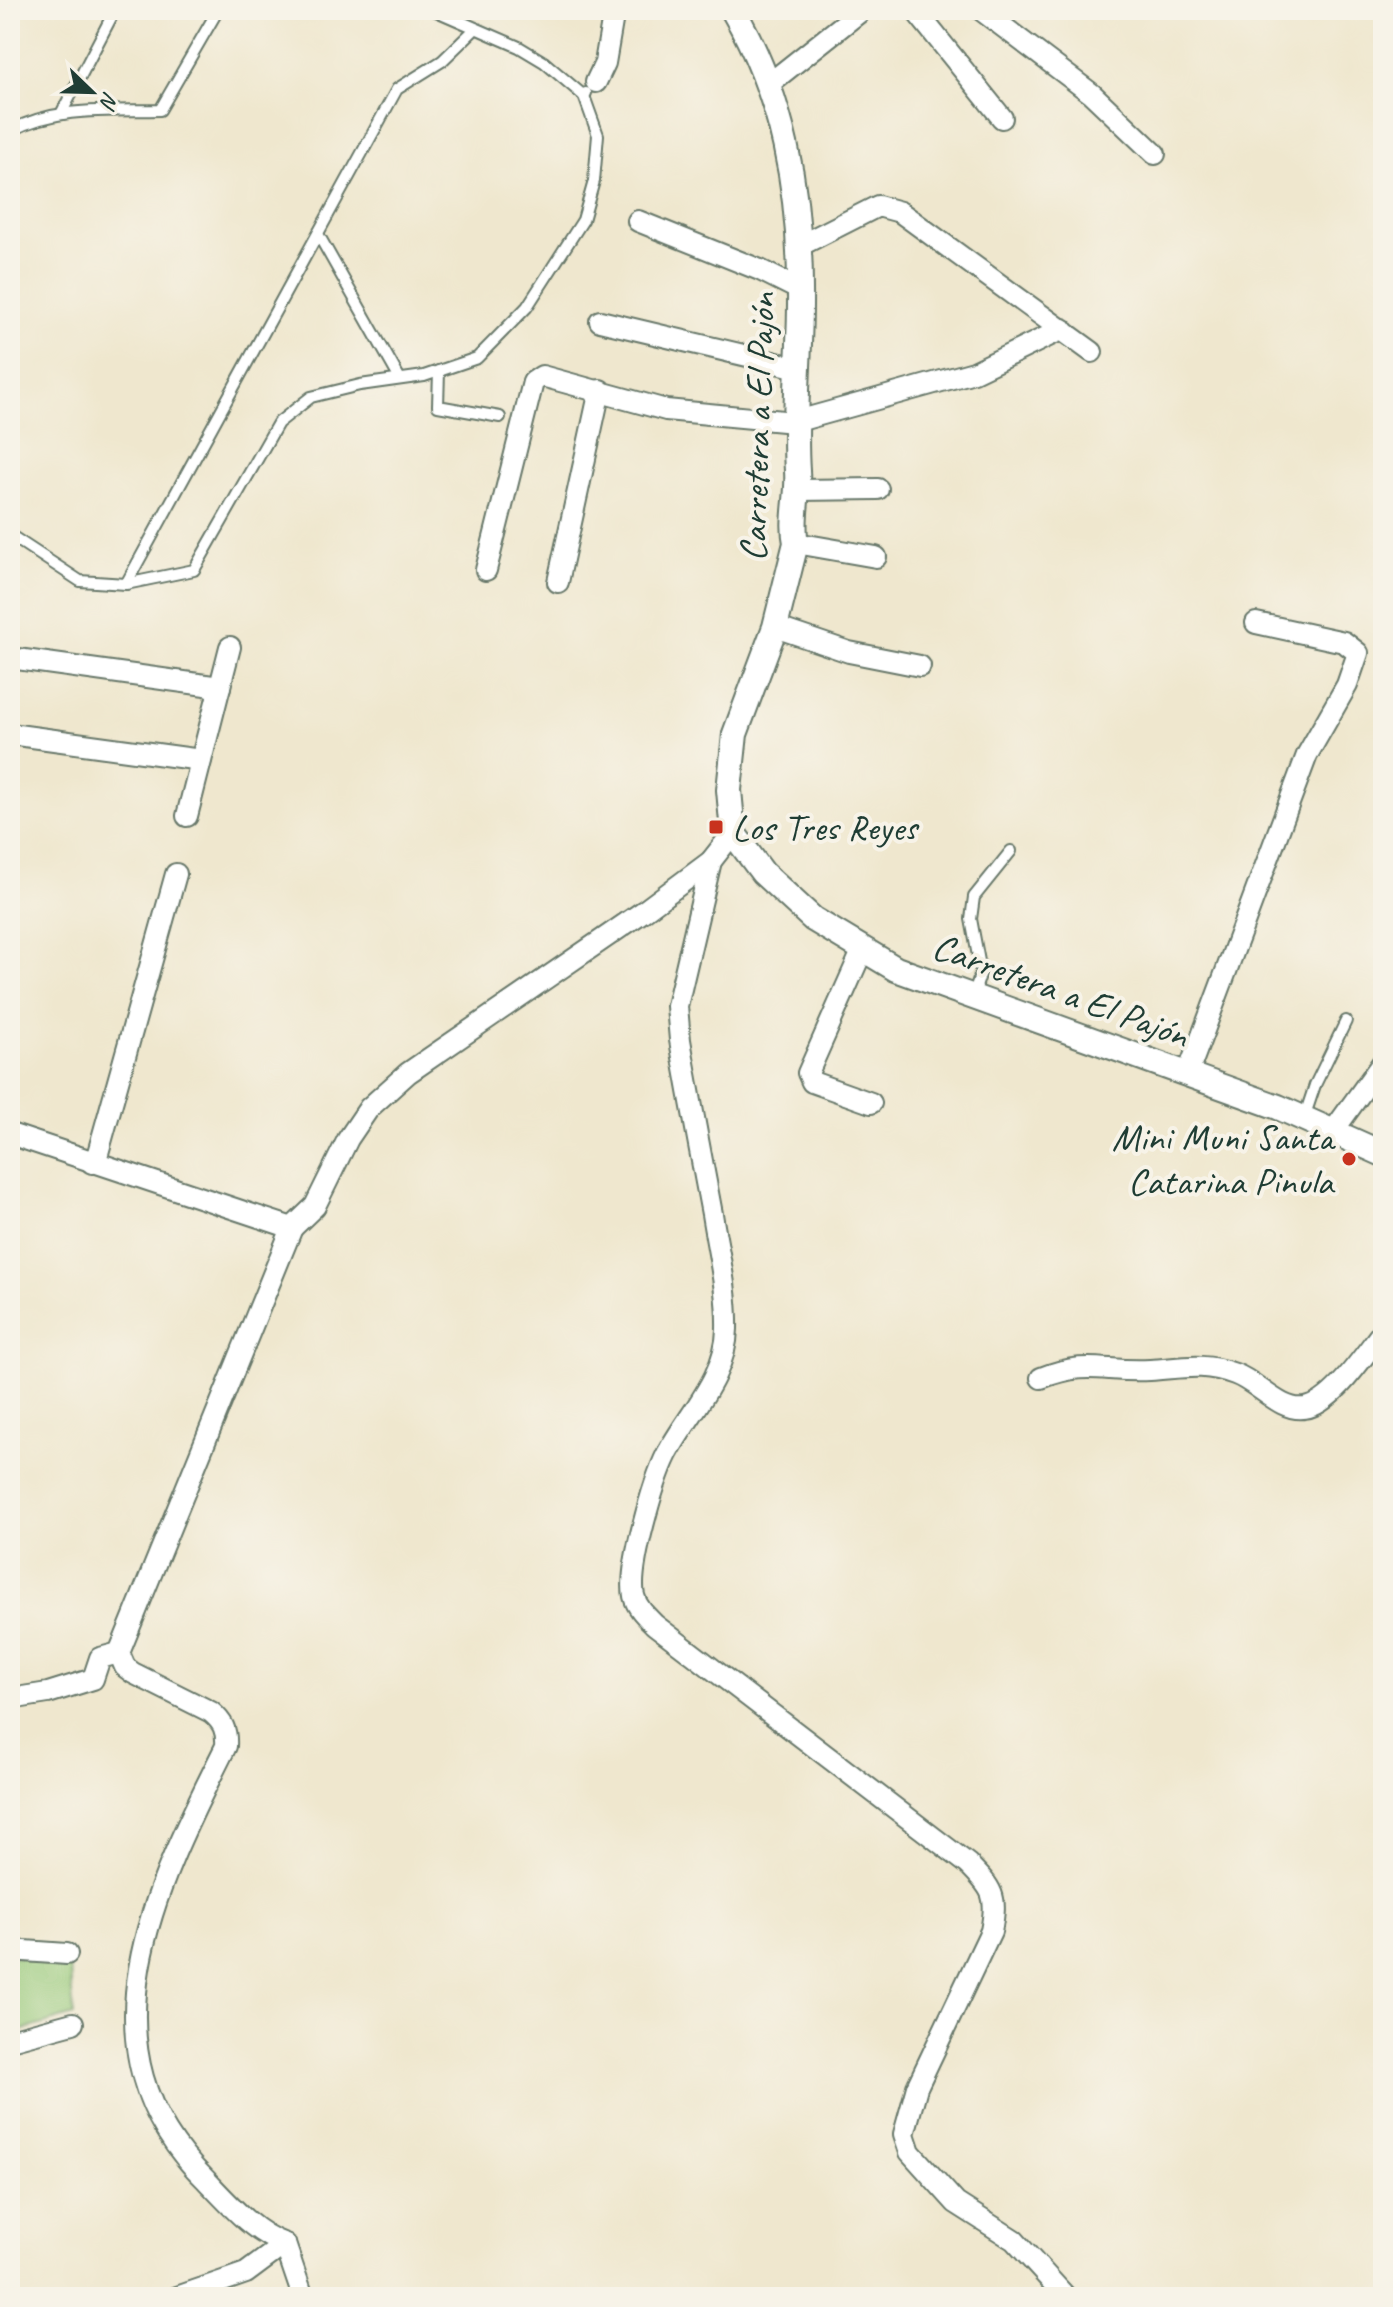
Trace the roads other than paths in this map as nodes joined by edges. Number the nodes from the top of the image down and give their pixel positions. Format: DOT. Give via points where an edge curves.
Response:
graph roads {
  1 [pos="115,10"];
  2 [pos="218,10"];
  3 [pos="434,10"];
  4 [pos="614,10"];
  5 [pos="733,10"];
  6 [pos="862,10"];
  7 [pos="915,10"];
  8 [pos="981,10"];
  9 [pos="475,29"];
  10 [pos="770,83"];
  11 [pos="590,89"];
  12 [pos="62,112"];
  13 [pos="1002,118"];
  14 [pos="10,131"];
  15 [pos="1155,154"];
  16 [pos="638,221"];
  17 [pos="318,234"];
  18 [pos="799,246"];
  19 [pos="800,290"];
  20 [pos="600,321"];
  21 [pos="1063,329"];
  22 [pos="1092,352"];
  23 [pos="798,368"];
  24 [pos="439,371"];
  25 [pos="400,379"];
  26 [pos="600,390"];
  27 [pos="500,417"];
  28 [pos="794,422"];
  29 [pos="878,489"];
  30 [pos="798,490"];
  31 [pos="10,535"];
  32 [pos="796,543"];
  33 [pos="876,557"];
  34 [pos="486,570"];
  35 [pos="558,582"];
  36 [pos="126,584"];
  37 [pos="1256,623"];
  38 [pos="775,627"];
  39 [pos="230,647"];
  40 [pos="10,658"];
  41 [pos="920,666"];
  42 [pos="220,687"];
  43 [pos="10,734"];
  44 [pos="201,760"];
  45 [pos="187,816"];
  46 [pos="733,833"];
  47 [pos="1011,851"];
  48 [pos="711,861"];
  49 [pos="176,874"];
  50 [pos="863,949"];
  51 [pos="973,998"];
  52 [pos="1346,1021"];
  53 [pos="1383,1062"];
  54 [pos="1188,1073"];
  55 [pos="871,1103"];
  56 [pos="1304,1118"];
  57 [pos="1334,1130"];
  58 [pos="10,1134"];
  59 [pos="1383,1154"];
  60 [pos="92,1163"];
  61 [pos="292,1228"];
  62 [pos="1383,1331"];
  63 [pos="1041,1378"];
  64 [pos="119,1653"];
  65 [pos="10,1699"];
  66 [pos="10,1950"];
  67 [pos="67,1954"];
  68 [pos="73,2023"];
  69 [pos="10,2040"];
  70 [pos="285,2244"];
  71 [pos="177,2297"];
  72 [pos="303,2297"];
  73 [pos="1066,2297"];
  1 -- 12 [label="lane"];
  2 -- 12 [label="lane" via="160,110"];
  3 -- 9 [label="lane"];
  4 -- 11 [label="street" via="605,63"];
  5 -- 10 [label="street, Carretera a El Pajón"];
  6 -- 10 [label="street"];
  7 -- 13 [label="street"];
  8 -- 15 [label="street" via="1092,94"];
  9 -- 11 [label="lane" via="500,37"];
  9 -- 17 [label="lane" via="442,61 397,89"];
  10 -- 18 [label="street, Carretera a El Pajón" via="794,181"];
  11 -- 24 [label="lane" via="598,135 594,181 583,220 527,307 477,358"];
  12 -- 14 [label="lane"];
  16 -- 19 [label="street"];
  17 -- 25 [label="lane"];
  17 -- 36 [label="lane"];
  18 -- 19 [label="street, Carretera a El Pajón"];
  18 -- 21 [label="street" via="878,206 888,207"];
  19 -- 23 [label="street, Carretera a El Pajón"];
  20 -- 23 [label="street"];
  21 -- 22 [label="street"];
  21 -- 28 [label="street" via="974,372"];
  23 -- 28 [label="street, Carretera a El Pajón"];
  24 -- 25 [label="lane"];
  24 -- 27 [label="lane" via="438,406"];
  25 -- 36 [label="lane" via="311,397 278,423 194,570"];
  26 -- 28 [label="street" via="666,410"];
  26 -- 34 [label="street" via="542,376 533,382"];
  26 -- 35 [label="street"];
  28 -- 30 [label="street, Carretera a El Pajón"];
  29 -- 30 [label="street"];
  30 -- 32 [label="street, Carretera a El Pajón"];
  31 -- 36 [label="lane" via="80,581"];
  32 -- 33 [label="street"];
  32 -- 38 [label="street, Carretera a El Pajón"];
  37 -- 54 [label="street" via="1344,642 1358,653 1347,685 1307,755"];
  38 -- 41 [label="street" via="849,652"];
  38 -- 46 [label="street, Carretera a El Pajón" via="735,734 729,790"];
  39 -- 42 [label="street"];
  40 -- 42 [label="street"];
  42 -- 44 [label="street"];
  43 -- 44 [label="street"];
  44 -- 45 [label="street"];
  46 -- 48 [label="street"];
  46 -- 50 [label="street, Carretera a El Pajón" via="787,897"];
  47 -- 51 [label="lane" via="974,897 971,919 981,972"];
  48 -- 61 [label="street" via="408,1073 369,1108 315,1206"];
  48 -- 73 [label="street" via="677,1006 725,1285 727,1332 719,1367 652,1492 634,1598 655,1625 988,1884 996,1905 991,1931 917,2087 904,2134 910,2152 956,2203 1014,2240"];
  49 -- 60 [label="street"];
  50 -- 51 [label="street, Carretera a El Pajón" via="896,969"];
  50 -- 55 [label="street" via="808,1073 812,1082"];
  51 -- 54 [label="street, Carretera a El Pajón"];
  52 -- 56 [label="lane"];
  53 -- 57 [label="street"];
  54 -- 56 [label="street, Carretera a El Pajón"];
  56 -- 57 [label="street, Carretera a El Pajón"];
  57 -- 59 [label="street, Carretera a El Pajón"];
  58 -- 60 [label="street"];
  60 -- 61 [label="street"];
  61 -- 64 [label="street"];
  62 -- 63 [label="street" via="1347,1376 1308,1408 1293,1408 1239,1376 1186,1364 1151,1370 1090,1365"];
  64 -- 65 [label="street" via="100,1658 93,1679"];
  64 -- 70 [label="street" via="133,1673 211,1712 227,1737 159,1890 137,1963 136,2052 145,2089 163,2128 188,2163 266,2237"];
  66 -- 67 [label="street"];
  68 -- 69 [label="street"];
  70 -- 71 [label="street" via="246,2273"];
  70 -- 72 [label="street"];
}
